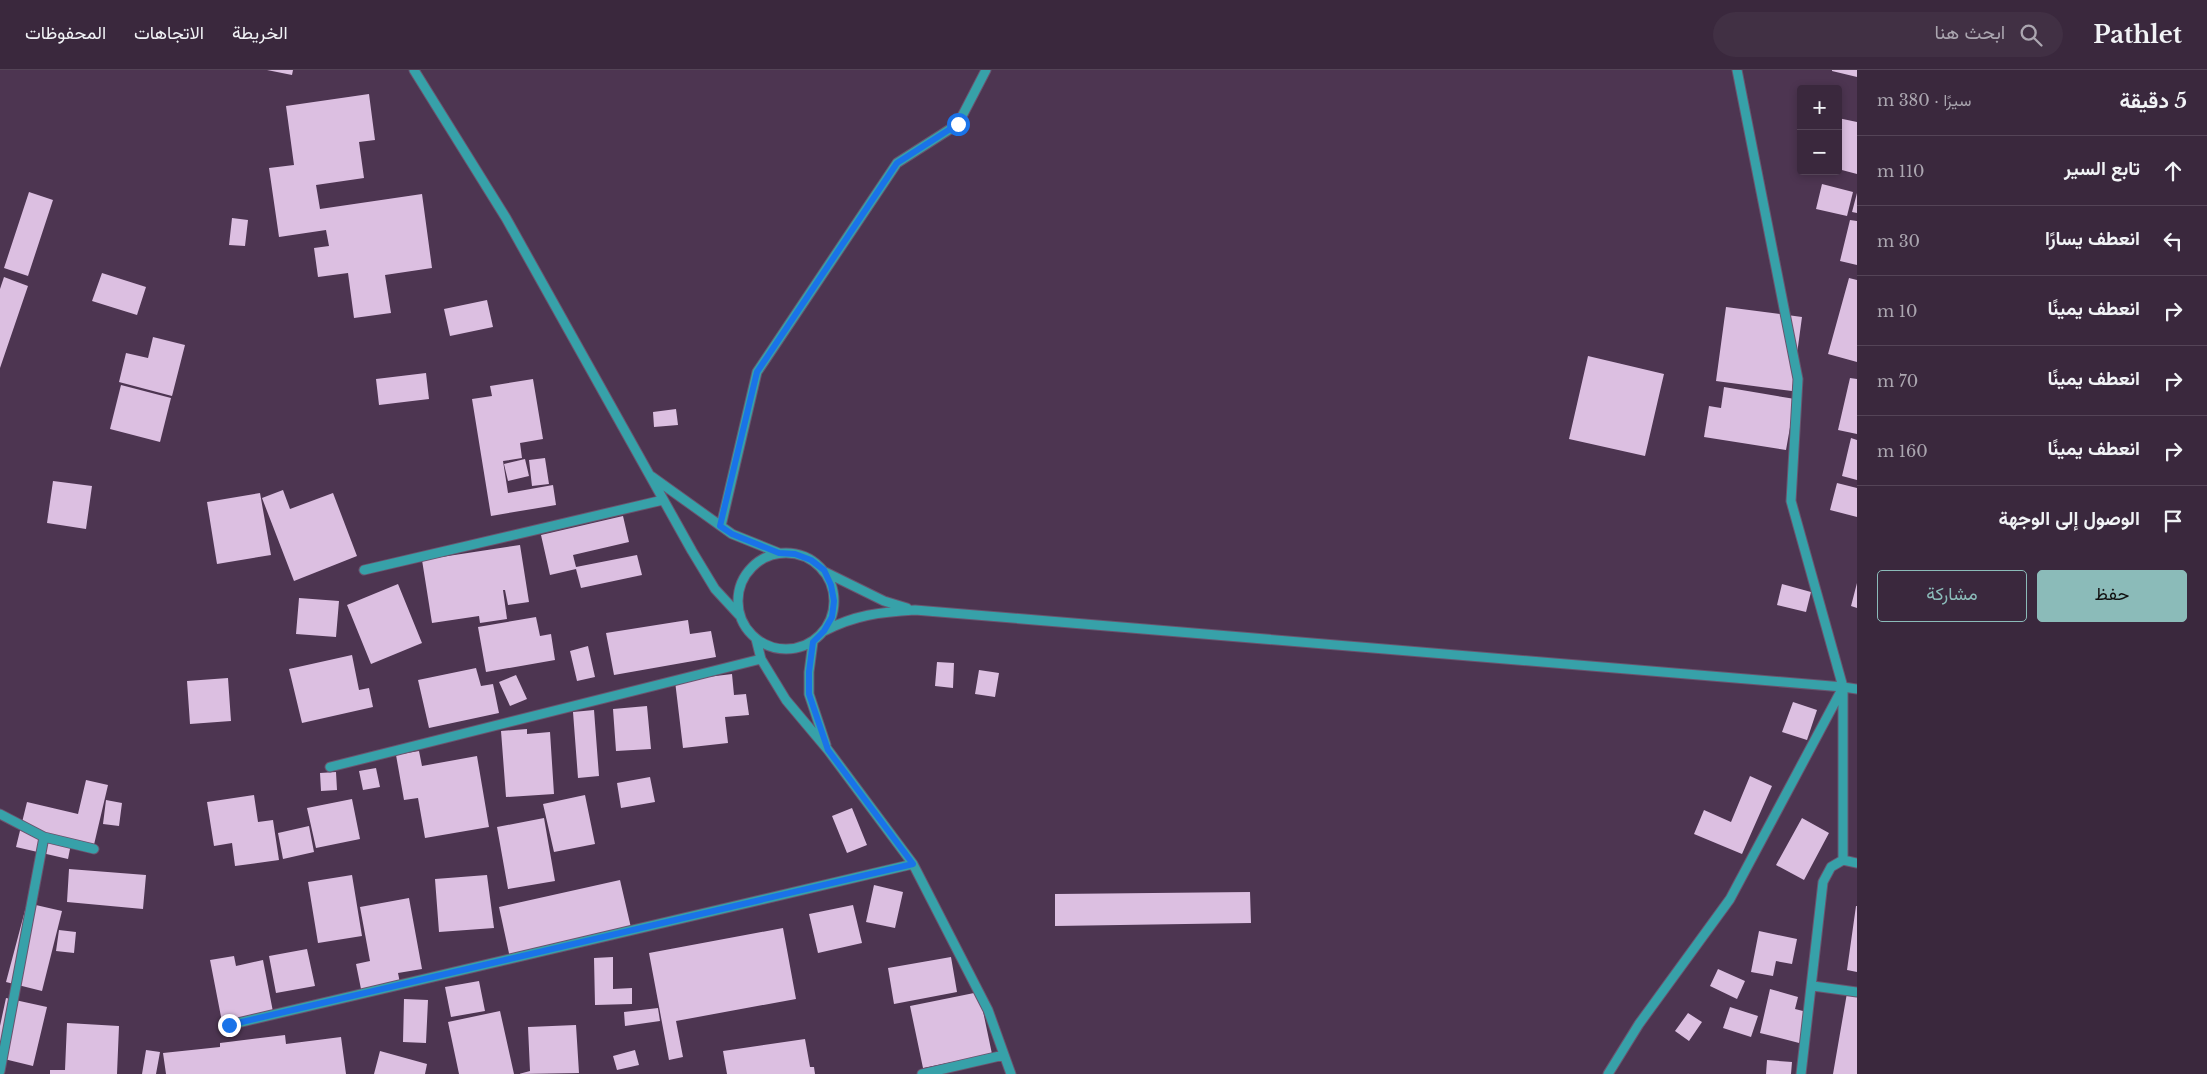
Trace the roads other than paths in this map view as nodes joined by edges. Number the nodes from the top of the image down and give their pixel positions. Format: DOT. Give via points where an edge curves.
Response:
graph roads {
  1 [pos="414,70"];
  2 [pos="986,70"];
  3 [pos="1737,70"];
  4 [pos="649,474"];
  5 [pos="664,500"];
  6 [pos="720,526"];
  7 [pos="779,553"];
  8 [pos="364,570"];
  9 [pos="824,570"];
  10 [pos="915,610"];
  11 [pos="739,614"];
  12 [pos="824,631"];
  13 [pos="756,639"];
  14 [pos="813,642"];
  15 [pos="761,659"];
  16 [pos="1843,687"];
  17 [pos="1857,690"];
  18 [pos="828,750"];
  19 [pos="330,767"];
  20 [pos="0,814"];
  21 [pos="44,837"];
  22 [pos="94,849"];
  23 [pos="1843,860"];
  24 [pos="1857,862"];
  25 [pos="913,864"];
  26 [pos="1812,986"];
  27 [pos="1857,992"];
  28 [pos="229,1025"];
  29 [pos="1004,1055"];
  30 [pos="0,1071"];
  31 [pos="922,1074"];
  32 [pos="1011,1074"];
  33 [pos="1608,1074"];
  34 [pos="1801,1074"];
  1 -- 4 [label="street" via="506,218"];
  2 -- 6 [label="street" via="958,124 897,163 757,372"];
  3 -- 16 [label="street" via="1798,379 1791,501"];
  4 -- 5 [label="street"];
  4 -- 6 [label="street"];
  5 -- 8 [label="street"];
  5 -- 11 [label="street" via="715,589"];
  6 -- 7 [label="street"];
  7 -- 9 [label="street" via="811,560"];
  7 -- 11 [label="street" via="763,558 745,575 737,598"];
  9 -- 10 [label="street" via="884,601"];
  9 -- 12 [label="street" via="834,601 832,617"];
  10 -- 12 [label="street" via="859,616"];
  10 -- 16 [label="street"];
  11 -- 13 [label="street" via="745,628"];
  12 -- 14 [label="street"];
  13 -- 14 [label="street" via="769,647 784,650"];
  13 -- 15 [label="street"];
  14 -- 18 [label="street" via="809,694"];
  15 -- 18 [label="street" via="786,700"];
  15 -- 19 [label="street"];
  16 -- 17 [label="street"];
  16 -- 23 [label="street"];
  16 -- 33 [label="street" via="1730,899 1639,1024"];
  18 -- 25 [label="street"];
  20 -- 21 [label="street"];
  21 -- 22 [label="street"];
  21 -- 30 [label="street"];
  23 -- 24 [label="street"];
  23 -- 26 [label="street" via="1831,867 1824,882"];
  25 -- 28 [label="street"];
  25 -- 29 [label="street" via="988,1010"];
  26 -- 27 [label="street"];
  26 -- 34 [label="street"];
  29 -- 31 [label="street"];
  29 -- 32 [label="street"];
}
